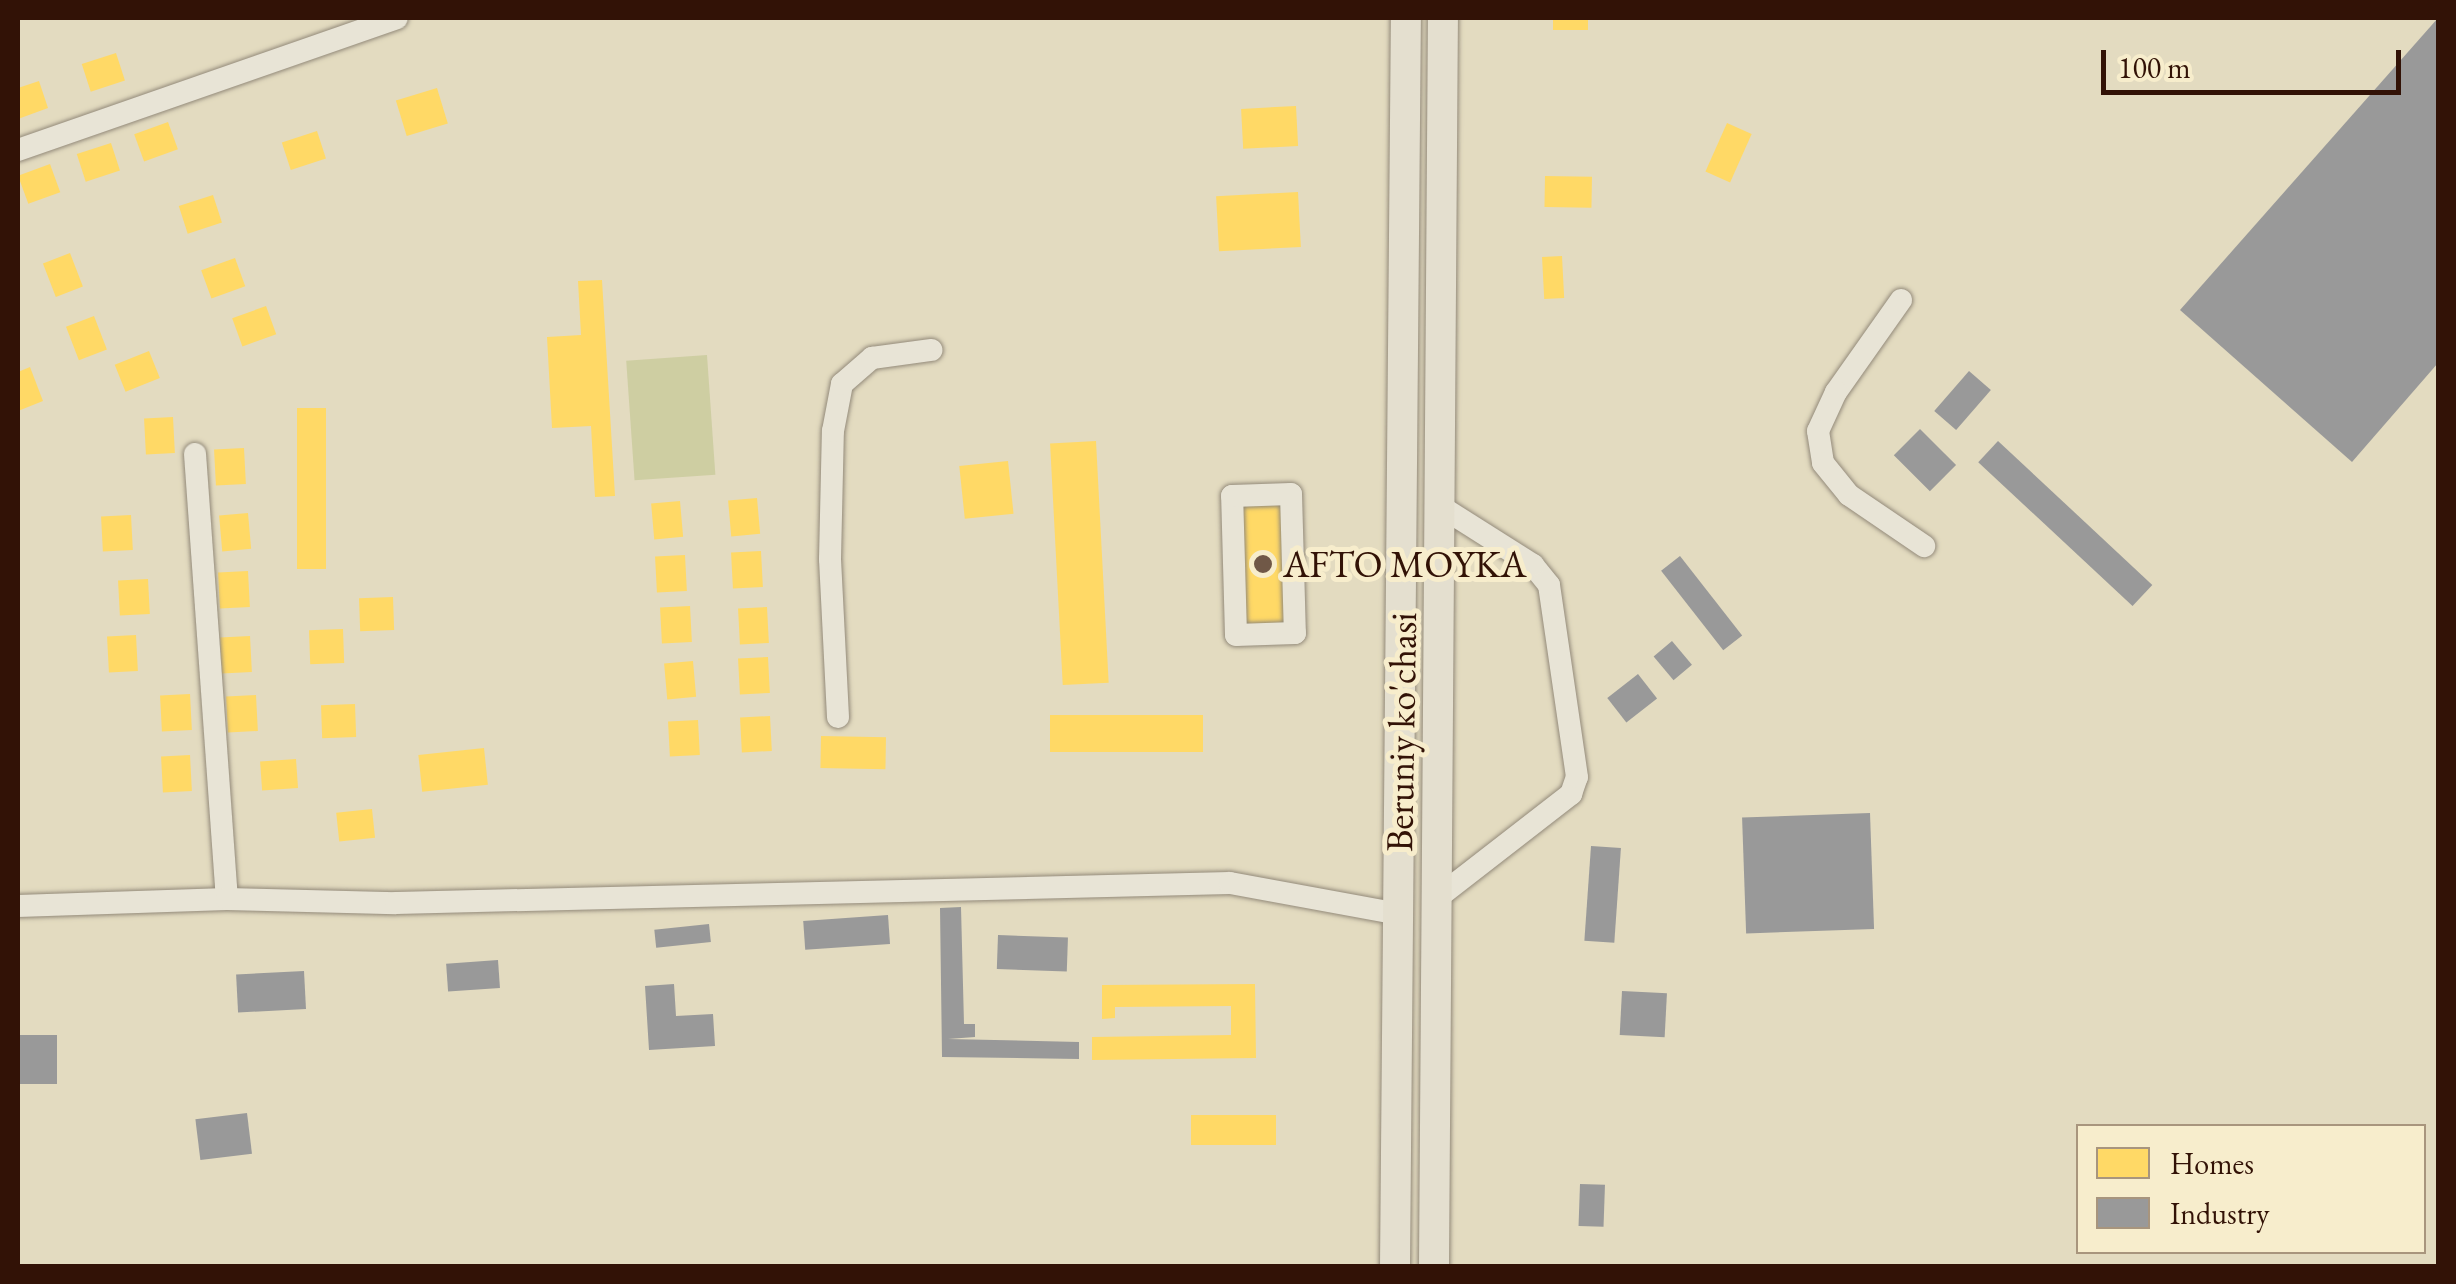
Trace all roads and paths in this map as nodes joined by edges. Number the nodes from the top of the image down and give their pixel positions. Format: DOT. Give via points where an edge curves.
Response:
graph roads {
  1 [pos="397,18"];
  2 [pos="1406,18"];
  3 [pos="1443,18"];
  4 [pos="18,150"];
  5 [pos="1901,300"];
  6 [pos="932,350"];
  7 [pos="1440,435"];
  8 [pos="1404,436"];
  9 [pos="195,454"];
  10 [pos="1440,506"];
  11 [pos="1924,546"];
  12 [pos="1236,635"];
  13 [pos="838,716"];
  14 [pos="1437,898"];
  15 [pos="227,900"];
  16 [pos="18,906"];
  17 [pos="1399,914"];
  18 [pos="1395,1266"];
  19 [pos="1434,1266"];
  1 -- 4 [label="street"];
  2 -- 8 [label="main road, Beruniy ko'chasi"];
  3 -- 7 [label="main road, Beruniy ko'chasi"];
  5 -- 11 [label="street" via="1836,392 1818,431 1823,463 1849,495"];
  6 -- 13 [label="street" via="872,358 842,384 833,431 830,558"];
  7 -- 8 [label="main road"];
  7 -- 10 [label="main road, Beruniy ko'chasi"];
  8 -- 17 [label="main road, Beruniy ko'chasi"];
  9 -- 15 [label="street"];
  10 -- 14 [label="main road, Beruniy ko'chasi"];
  10 -- 14 [label="street" via="1534,565 1549,585 1577,777 1571,794"];
  12 -- 12 [label="street" via="1232,496 1291,494 1295,633"];
  14 -- 19 [label="main road, Beruniy ko'chasi"];
  15 -- 16 [label="street"];
  15 -- 17 [label="street" via="396,903 1230,883"];
  17 -- 18 [label="main road, Beruniy ko'chasi"];
}
